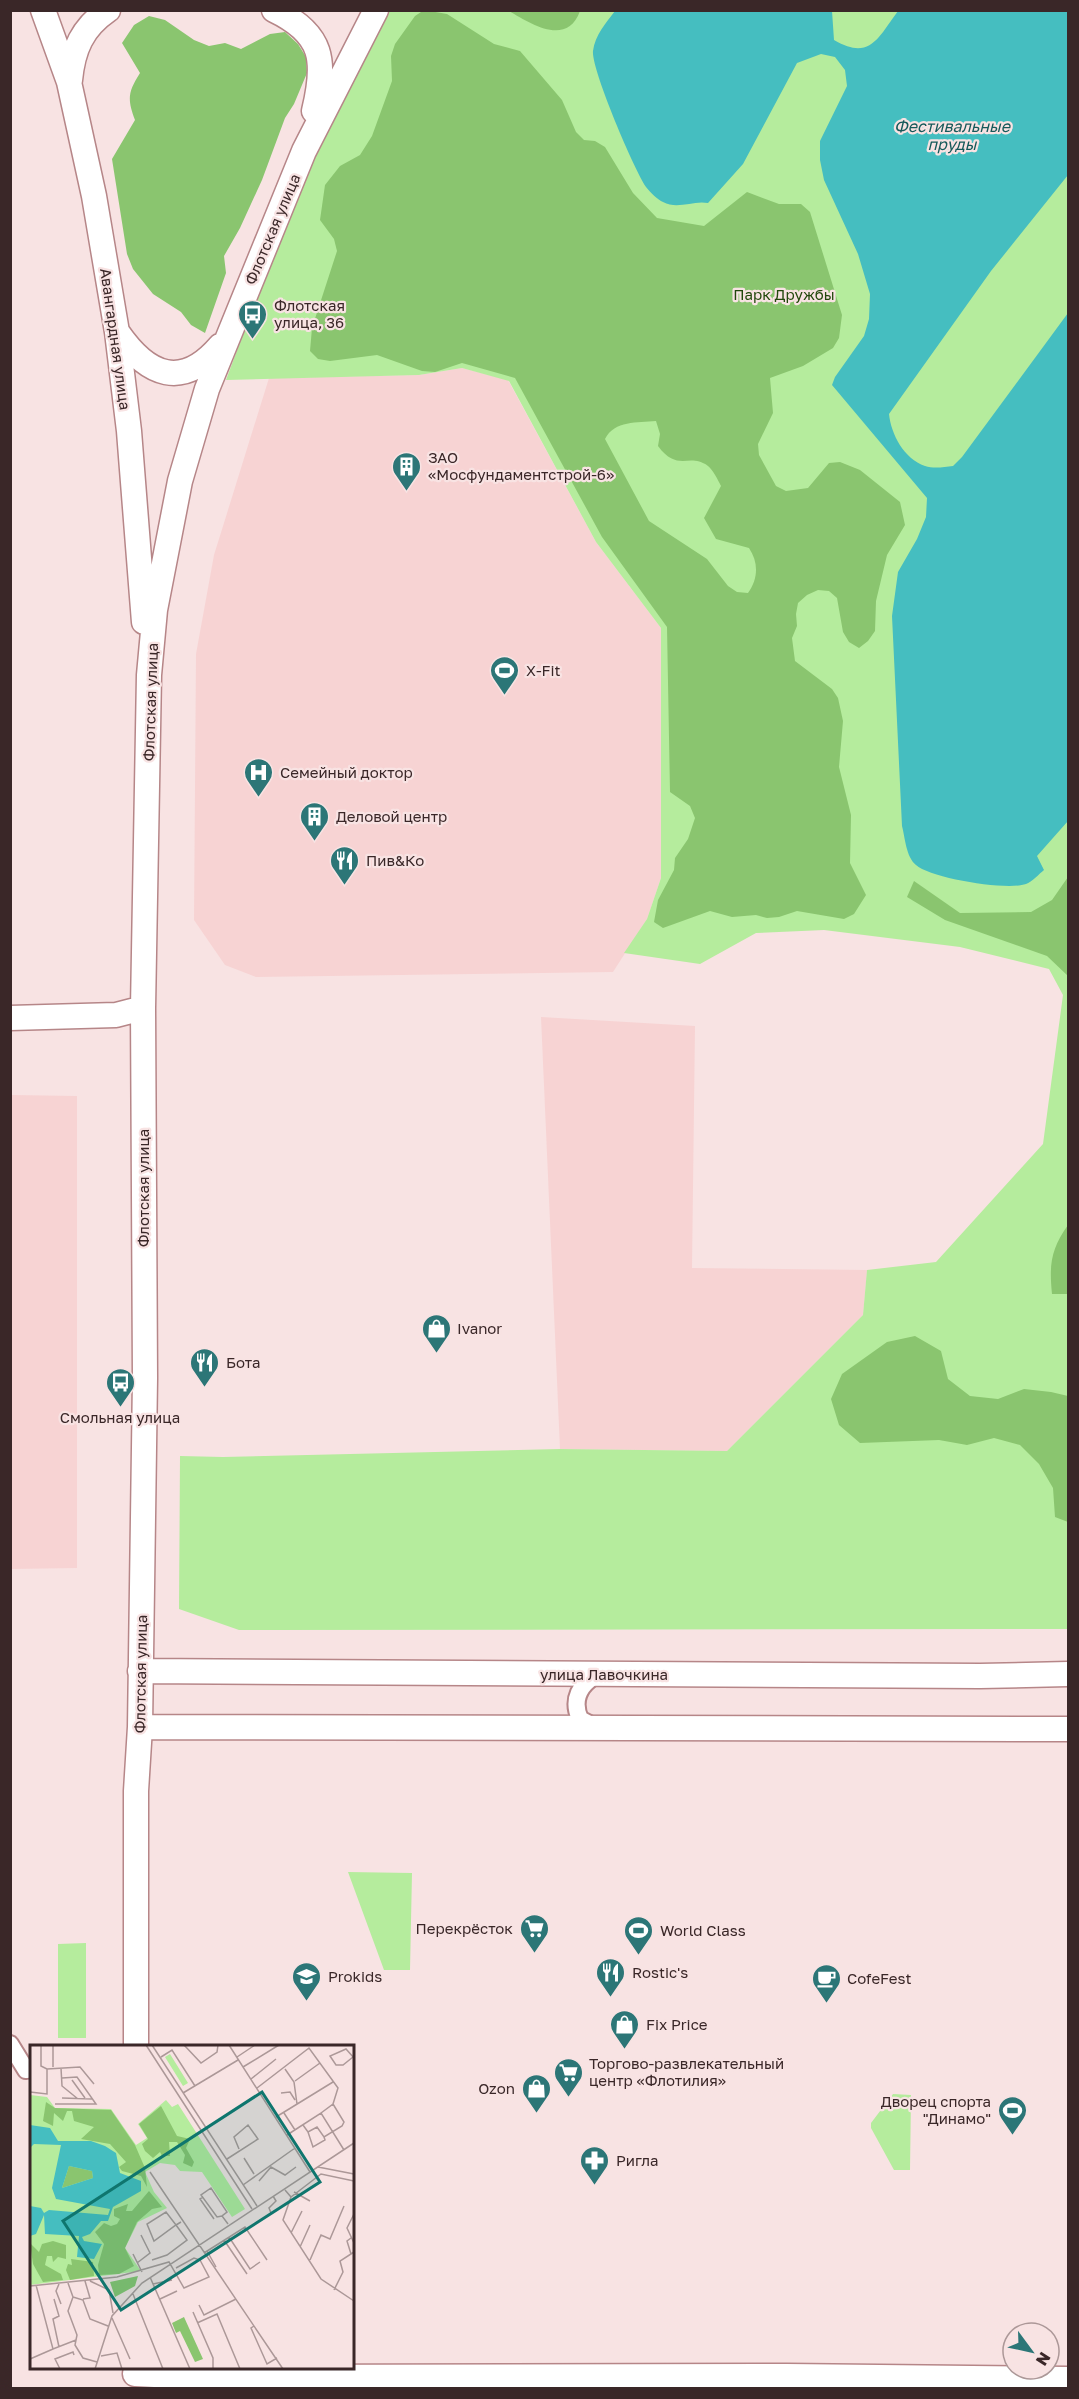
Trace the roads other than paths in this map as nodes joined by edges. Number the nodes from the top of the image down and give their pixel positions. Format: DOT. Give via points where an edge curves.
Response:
graph roads {
  1 [pos="43,10"];
  2 [pos="108,10"];
  3 [pos="274,10"];
  4 [pos="376,10"];
  5 [pos="69,82"];
  6 [pos="304,151"];
  7 [pos="117,332"];
  8 [pos="226,340"];
  9 [pos="149,675"];
  10 [pos="143,1008"];
  11 [pos="10,1018"];
  12 [pos="140,1671"];
  13 [pos="598,1674"];
  14 [pos="1068,1674"];
  15 [pos="140,1727"];
  16 [pos="598,1728"];
  17 [pos="1068,1729"];
  18 [pos="10,2044"];
  19 [pos="136,2045"];
  20 [pos="30,2069"];
  21 [pos="135,2377"];
  22 [pos="1068,2379"];
  1 -- 5 [label="main road, Авангардная улица"];
  2 -- 5 [label="main road" via="84,34 72,56"];
  3 -- 6 [label="main road, Флотская улица" via="311,36 321,57 321,83"];
  4 -- 6 [label="main road, Флотская улица"];
  5 -- 7 [label="main road, Авангардная улица" via="94,196"];
  6 -- 8 [label="main road, Флотская улица"];
  7 -- 8 [label="main road, Флотская улица" via="147,365 180,373 197,368"];
  7 -- 9 [label="main road, Авангардная улица"];
  8 -- 9 [label="main road, Флотская улица" via="180,481 156,610"];
  9 -- 10 [label="main road, Флотская улица"];
  10 -- 11 [label="main road" via="116,1015"];
  10 -- 12 [label="main road, Флотская улица" via="145,1378"];
  12 -- 13 [label="main road, улица Лавочкина"];
  12 -- 15 [label="main road, Флотская улица"];
  13 -- 14 [label="main road, улица Лавочкина"];
  13 -- 16 [label="street" via="586,1680 575,1701 580,1719"];
  15 -- 16 [label="main road"];
  15 -- 19 [label="main road, Флотская улица" via="136,1791"];
  16 -- 17 [label="main road"];
  18 -- 20 [label="street" via="26,2070"];
  21 -- 22 [label="main road" via="775,2375"];
}
